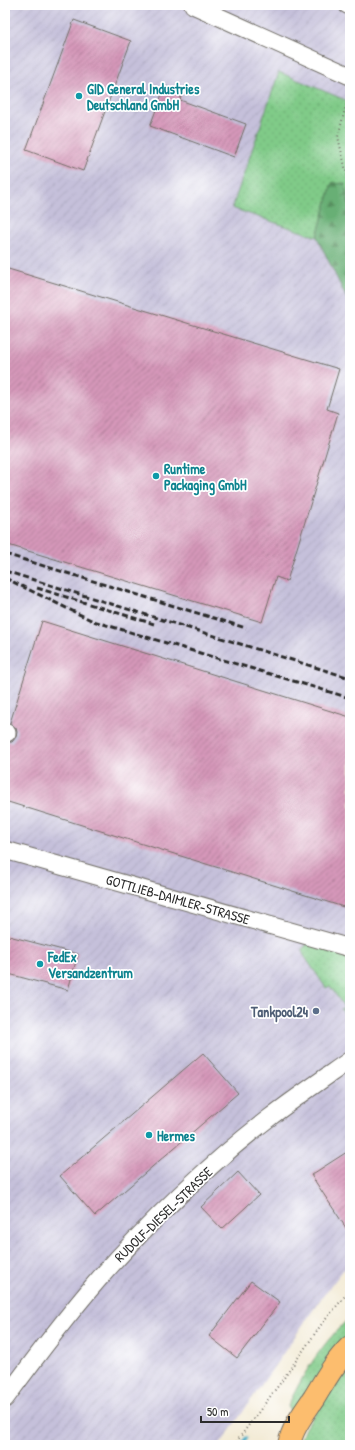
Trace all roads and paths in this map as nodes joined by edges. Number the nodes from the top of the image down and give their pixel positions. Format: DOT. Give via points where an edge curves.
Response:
graph roads {
  1 [pos="347,5"];
  2 [pos="198,6"];
  3 [pos="350,6"];
  4 [pos="350,76"];
  5 [pos="350,89"];
  6 [pos="350,183"];
  7 [pos="5,850"];
  8 [pos="350,948"];
  9 [pos="350,1060"];
  10 [pos="350,1290"];
  11 [pos="350,1347"];
  12 [pos="5,1399"];
  13 [pos="234,1445"];
  14 [pos="289,1445"];
  1 -- 3 [label="street"];
  2 -- 4 [label="street"];
  5 -- 6 [label="path" via="338,137"];
  7 -- 8 [label="street, GOTTLIEB-DAIMLER-STRASSE"];
  9 -- 12 [label="street, RUDOLF-DIESEL-STRASSE" via="263,1123 188,1187 152,1222 72,1311"];
  10 -- 13 [label="path"];
  11 -- 14 [label="highway" via="333,1367 298,1423"];
}
